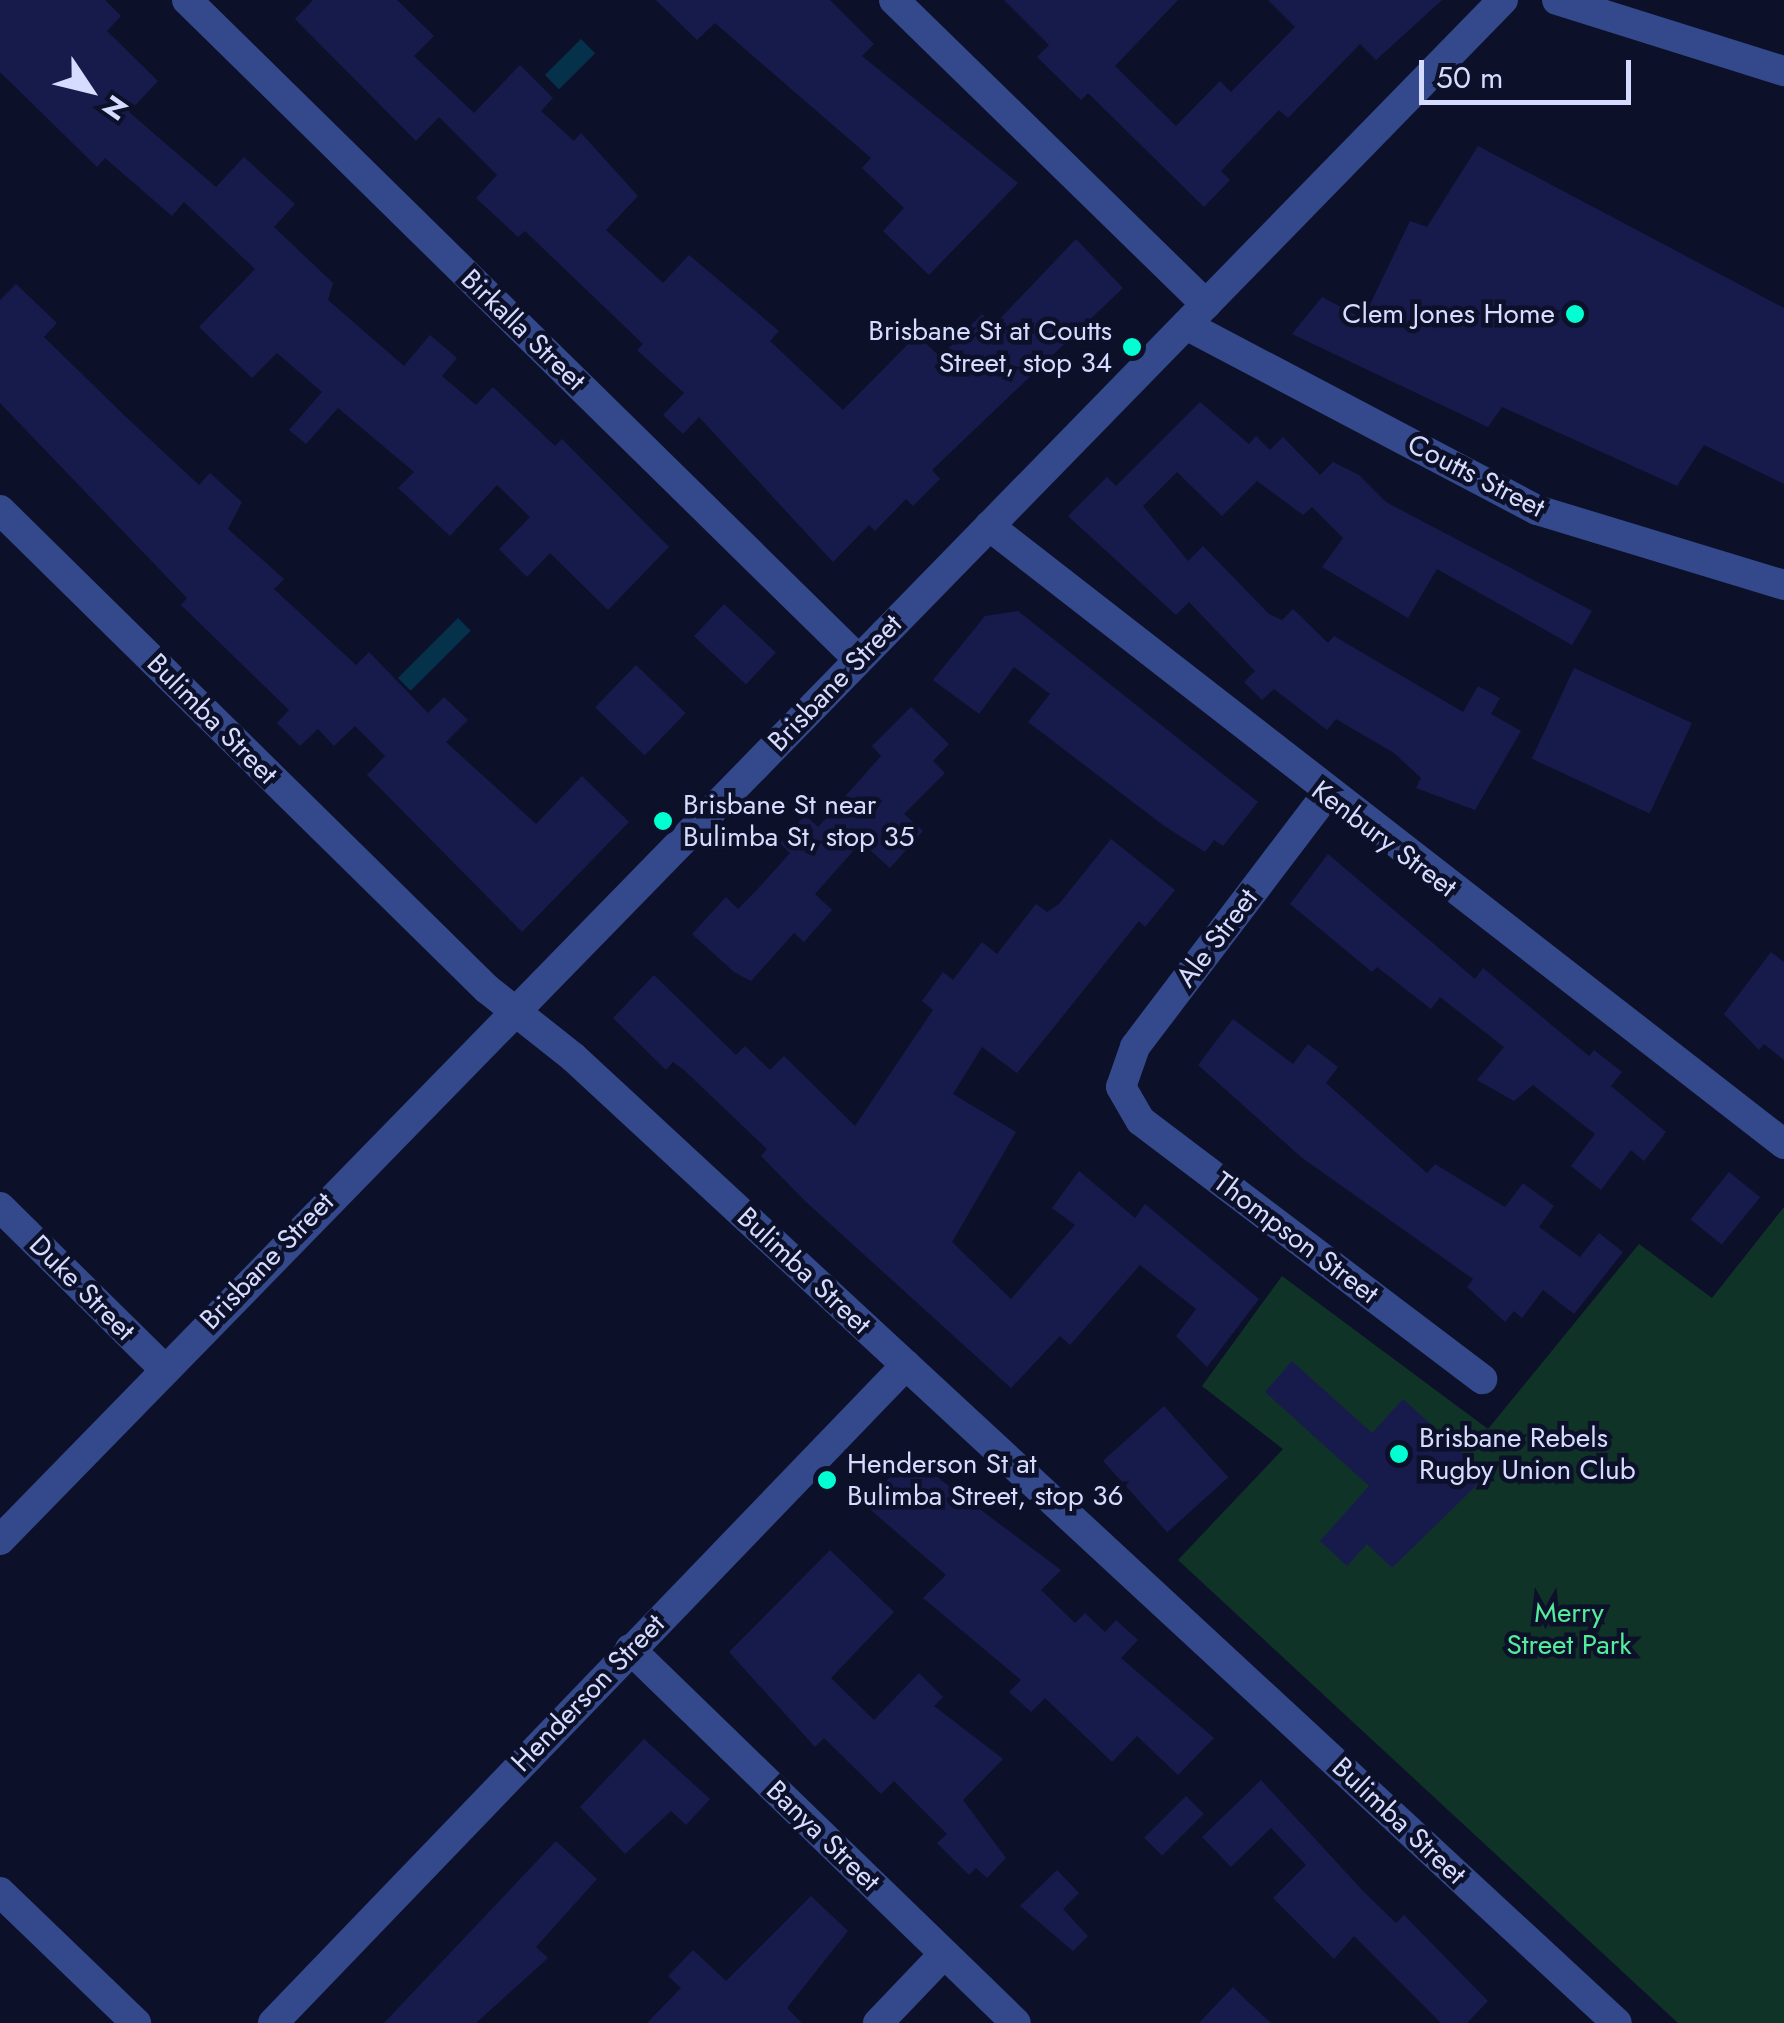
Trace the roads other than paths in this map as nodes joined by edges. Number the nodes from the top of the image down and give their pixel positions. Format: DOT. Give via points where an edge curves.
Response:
graph roads {
  1 [pos="187,0"];
  2 [pos="894,0"];
  3 [pos="1503,0"];
  4 [pos="1557,0"];
  5 [pos="1784,71"];
  6 [pos="1196,315"];
  7 [pos="0,510"];
  8 [pos="989,526"];
  9 [pos="1784,584"];
  10 [pos="858,659"];
  11 [pos="1326,795"];
  12 [pos="516,1010"];
  13 [pos="1121,1087"];
  14 [pos="1784,1144"];
  15 [pos="0,1207"];
  16 [pos="906,1365"];
  17 [pos="163,1368"];
  18 [pos="1482,1380"];
  19 [pos="0,1540"];
  20 [pos="630,1648"];
  21 [pos="0,1892"];
  22 [pos="944,1954"];
  23 [pos="136,2023"];
  24 [pos="273,2023"];
  25 [pos="878,2023"];
  26 [pos="1016,2023"];
  27 [pos="1617,2023"];
  1 -- 10 [label="street, Birkalla Street"];
  2 -- 6 [label="street, Coutts Street"];
  3 -- 6 [label="street, Brisbane Street"];
  4 -- 5 [label="street"];
  6 -- 8 [label="street, Brisbane Street"];
  6 -- 9 [label="street, Coutts Street" via="1538,510"];
  7 -- 12 [label="street, Bulimba Street"];
  8 -- 10 [label="street, Brisbane Street"];
  8 -- 11 [label="street, Kenbury Street"];
  10 -- 12 [label="street, Brisbane Street"];
  11 -- 13 [label="street, Ale Street" via="1134,1046"];
  11 -- 14 [label="street, Kenbury Street"];
  12 -- 16 [label="street, Bulimba Street"];
  12 -- 17 [label="street, Brisbane Street"];
  13 -- 18 [label="street, Thompson Street" via="1140,1121"];
  15 -- 17 [label="street, Duke Street"];
  16 -- 20 [label="street, Henderson Street"];
  16 -- 27 [label="street, Bulimba Street"];
  17 -- 19 [label="street, Brisbane Street"];
  20 -- 22 [label="street, Banya Street"];
  20 -- 24 [label="street, Henderson Street"];
  21 -- 23 [label="street"];
  22 -- 25 [label="street"];
  22 -- 26 [label="street, Banya Street"];
}
